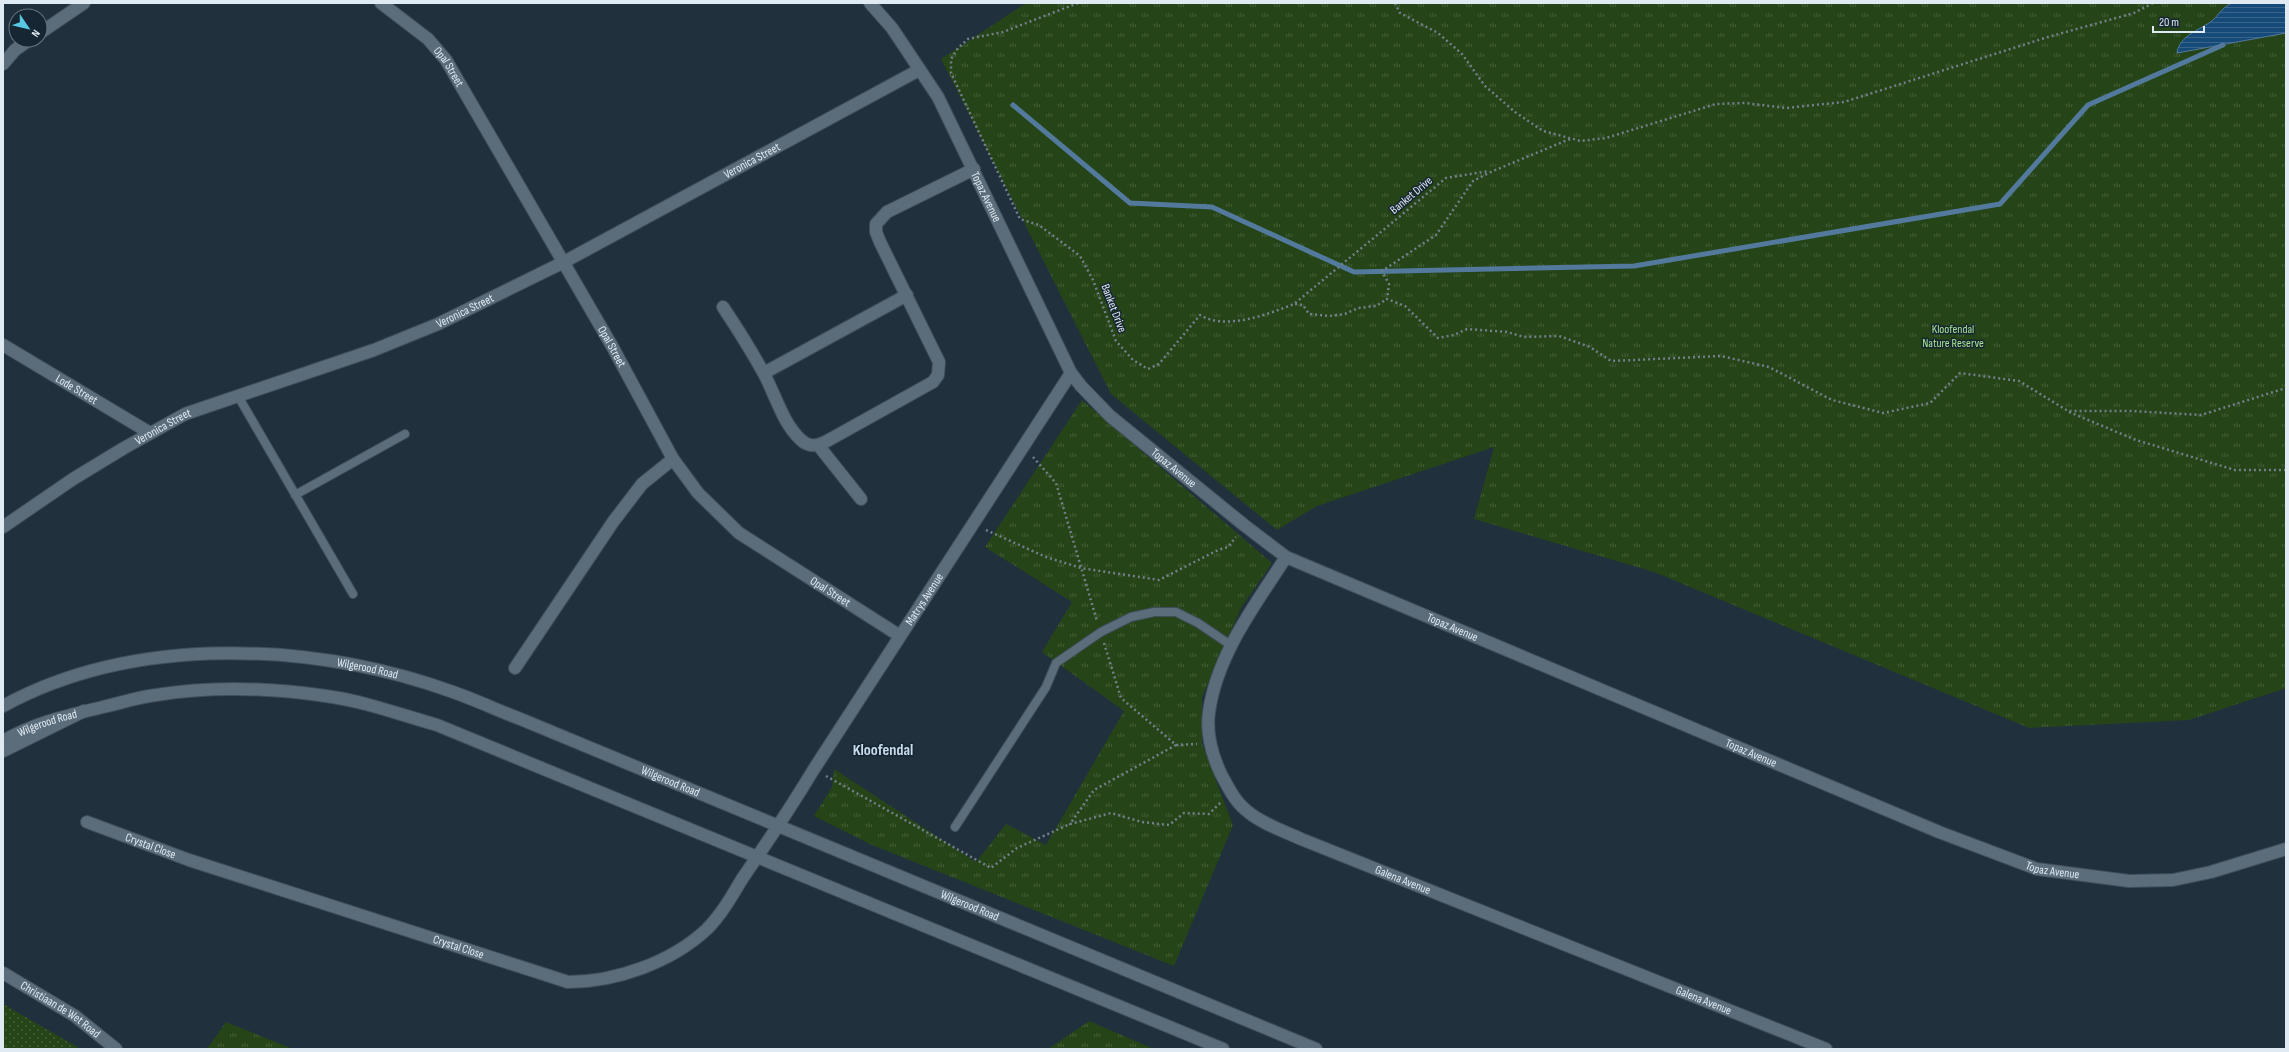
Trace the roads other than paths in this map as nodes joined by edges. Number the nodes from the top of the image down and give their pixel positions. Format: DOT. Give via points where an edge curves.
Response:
graph roads {
  1 [pos="84,3"];
  2 [pos="381,3"];
  3 [pos="870,3"];
  4 [pos="48,27"];
  5 [pos="18,48"];
  6 [pos="3,64"];
  7 [pos="919,70"];
  8 [pos="974,169"];
  9 [pos="562,263"];
  10 [pos="907,295"];
  11 [pos="723,307"];
  12 [pos="3,345"];
  13 [pos="764,373"];
  14 [pos="1071,373"];
  15 [pos="238,396"];
  16 [pos="150,433"];
  17 [pos="405,434"];
  18 [pos="818,445"];
  19 [pos="673,459"];
  20 [pos="295,495"];
  21 [pos="861,499"];
  22 [pos="3,527"];
  23 [pos="1286,557"];
  24 [pos="353,594"];
  25 [pos="900,636"];
  26 [pos="1232,646"];
  27 [pos="515,668"];
  28 [pos="3,706"];
  29 [pos="84,711"];
  30 [pos="3,741"];
  31 [pos="3,751"];
  32 [pos="87,822"];
  33 [pos="779,827"];
  34 [pos="955,827"];
  35 [pos="2286,849"];
  36 [pos="758,857"];
  37 [pos="3,972"];
  38 [pos="116,1049"];
  39 [pos="1223,1049"];
  40 [pos="1316,1049"];
  41 [pos="1826,1049"];
  1 -- 4 [label="street"];
  2 -- 9 [label="street, Opal Street" via="428,39 446,60"];
  3 -- 7 [label="street, Topaz Avenue" via="892,28"];
  5 -- 6 [label="street"];
  7 -- 8 [label="street, Topaz Avenue" via="938,96"];
  7 -- 9 [label="street, Veronica Street"];
  8 -- 10 [label="street" via="887,212 879,219 876,232"];
  8 -- 14 [label="street, Topaz Avenue"];
  9 -- 15 [label="street, Veronica Street" via="410,336"];
  9 -- 19 [label="street, Opal Street" via="612,346"];
  10 -- 13 [label="street"];
  10 -- 18 [label="street" via="939,362 938,375 933,382"];
  11 -- 13 [label="street"];
  12 -- 16 [label="street, Lode Street"];
  13 -- 18 [label="street" via="790,428 809,445"];
  14 -- 23 [label="street, Topaz Avenue" via="1110,416"];
  14 -- 25 [label="street, Matrys Avenue"];
  15 -- 16 [label="street, Veronica Street" via="185,414"];
  15 -- 20 [label="lane"];
  16 -- 22 [label="street, Veronica Street" via="74,479"];
  17 -- 20 [label="lane"];
  18 -- 21 [label="street"];
  19 -- 25 [label="street, Opal Street" via="698,493 739,534"];
  19 -- 27 [label="street" via="642,484 613,522"];
  20 -- 24 [label="lane"];
  23 -- 26 [label="street, Galena Avenue" via="1240,628"];
  23 -- 35 [label="street, Topaz Avenue" via="1939,832 2037,869 2129,881 2173,880 2211,872"];
  25 -- 33 [label="street, Matrys Avenue"];
  26 -- 34 [label="lane" via="1198,623 1176,612 1154,612 1131,617 1101,632 1056,663 1046,687"];
  26 -- 41 [label="street, Galena Avenue" via="1219,677 1209,712 1210,743 1230,793 1247,812 1301,839"];
  28 -- 33 [label="street, Wilgerood Road" via="62,679 131,661 201,654 254,654 315,659 394,675 452,692"];
  29 -- 30 [label="street, Wilgerood Road" via="52,718"];
  29 -- 31 [label="street"];
  29 -- 36 [label="street, Wilgerood Road" via="156,695 215,689 327,696 437,725"];
  32 -- 36 [label="street, Crystal Close" via="189,860 568,982 586,982 622,975 643,967 696,938 717,918"];
  33 -- 36 [label="street, Crystal Close"];
  33 -- 40 [label="street, Wilgerood Road"];
  36 -- 39 [label="street, Wilgerood Road"];
  37 -- 38 [label="street, Christiaan de Wet Road" via="75,1016"];
}
